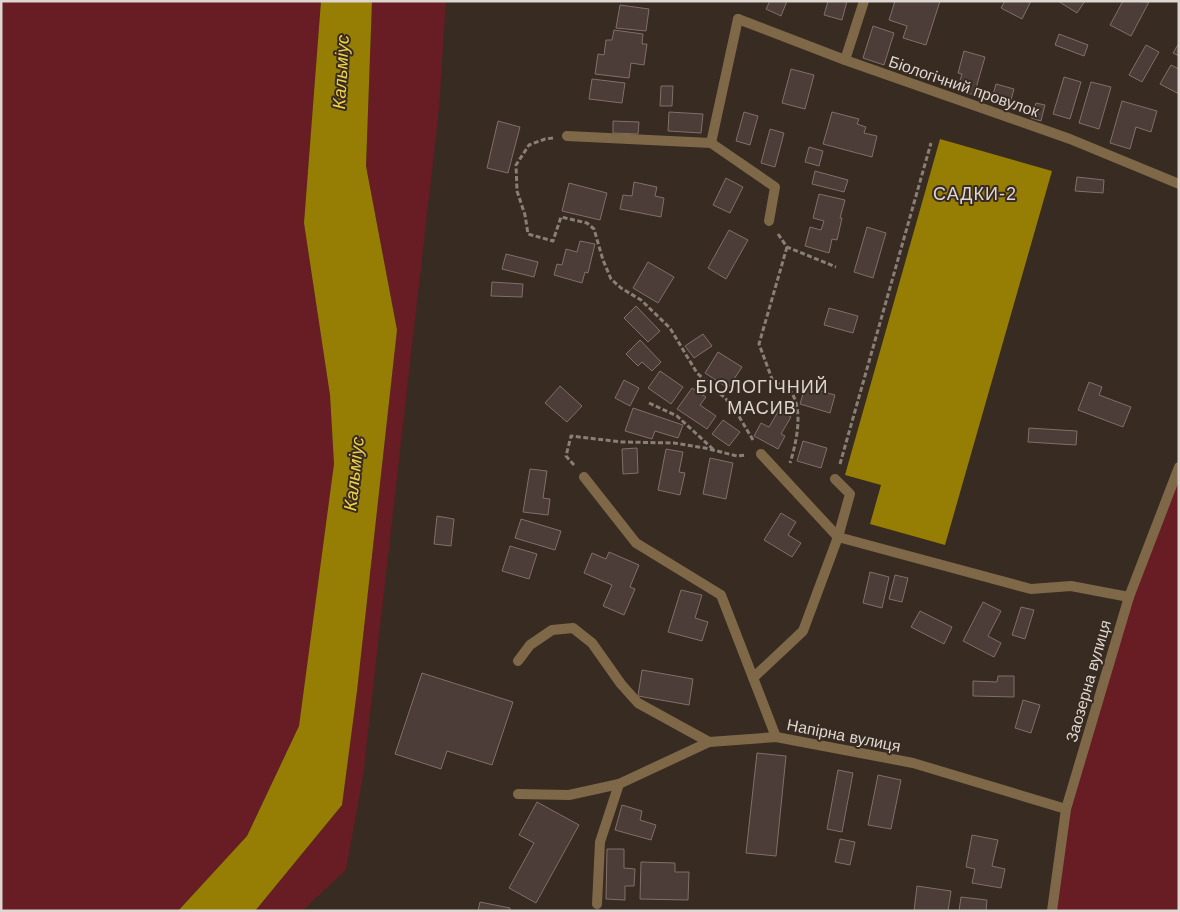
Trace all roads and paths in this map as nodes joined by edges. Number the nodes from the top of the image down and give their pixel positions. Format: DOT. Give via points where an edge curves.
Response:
graph roads {
  1 [pos="864,1"];
  2 [pos="845,60"];
  3 [pos="567,136"];
  4 [pos="931,143"];
  5 [pos="711,144"];
  6 [pos="1179,184"];
  7 [pos="769,221"];
  8 [pos="836,267"];
  9 [pos="649,404"];
  10 [pos="715,450"];
  11 [pos="761,454"];
  12 [pos="1179,467"];
  13 [pos="584,477"];
  14 [pos="836,479"];
  15 [pos="785,480"];
  16 [pos="838,537"];
  17 [pos="1128,598"];
  18 [pos="518,661"];
  19 [pos="753,678"];
  20 [pos="776,737"];
  21 [pos="709,742"];
  22 [pos="619,784"];
  23 [pos="518,794"];
  24 [pos="1066,810"];
  25 [pos="597,904"];
  26 [pos="1052,911"];
  1 -- 2 [label="street"];
  2 -- 5 [label="street, Біологічний провулок" via="738,19"];
  2 -- 6 [label="street, Біологічний провулок" via="1070,139"];
  3 -- 5 [label="street"];
  3 -- 11 [label="path" via="529,145 516,165 517,191 528,234 553,241 561,217 587,223 594,229 611,279 641,300 670,328 697,373 734,408"];
  4 -- 14 [label="path"];
  5 -- 7 [label="street" via="775,187"];
  8 -- 15 [label="path" via="786,247 759,344 772,379 790,390 798,414 796,444"];
  9 -- 10 [label="path" via="677,416"];
  10 -- 11 [label="path" via="737,456"];
  10 -- 13 [label="path" via="674,443 622,442 572,436 566,456"];
  11 -- 15 [label="street"];
  12 -- 17 [label="street, Заозерна вулиця"];
  13 -- 19 [label="street" via="636,543 721,595"];
  14 -- 16 [label="street" via="850,494"];
  15 -- 16 [label="street"];
  16 -- 17 [label="street" via="1031,590 1070,586"];
  16 -- 19 [label="street" via="803,631"];
  17 -- 24 [label="street, Заозерна вулиця"];
  18 -- 21 [label="street" via="530,645 552,630 573,628 592,643 638,703"];
  19 -- 20 [label="street"];
  20 -- 21 [label="street, Напірна вулиця"];
  20 -- 24 [label="street, Напірна вулиця" via="913,763"];
  21 -- 22 [label="street, Напірна вулиця"];
  22 -- 23 [label="street, Напірна вулиця" via="569,795"];
  22 -- 25 [label="street" via="600,842"];
  24 -- 26 [label="street, Заозерна вулиця"];
}
